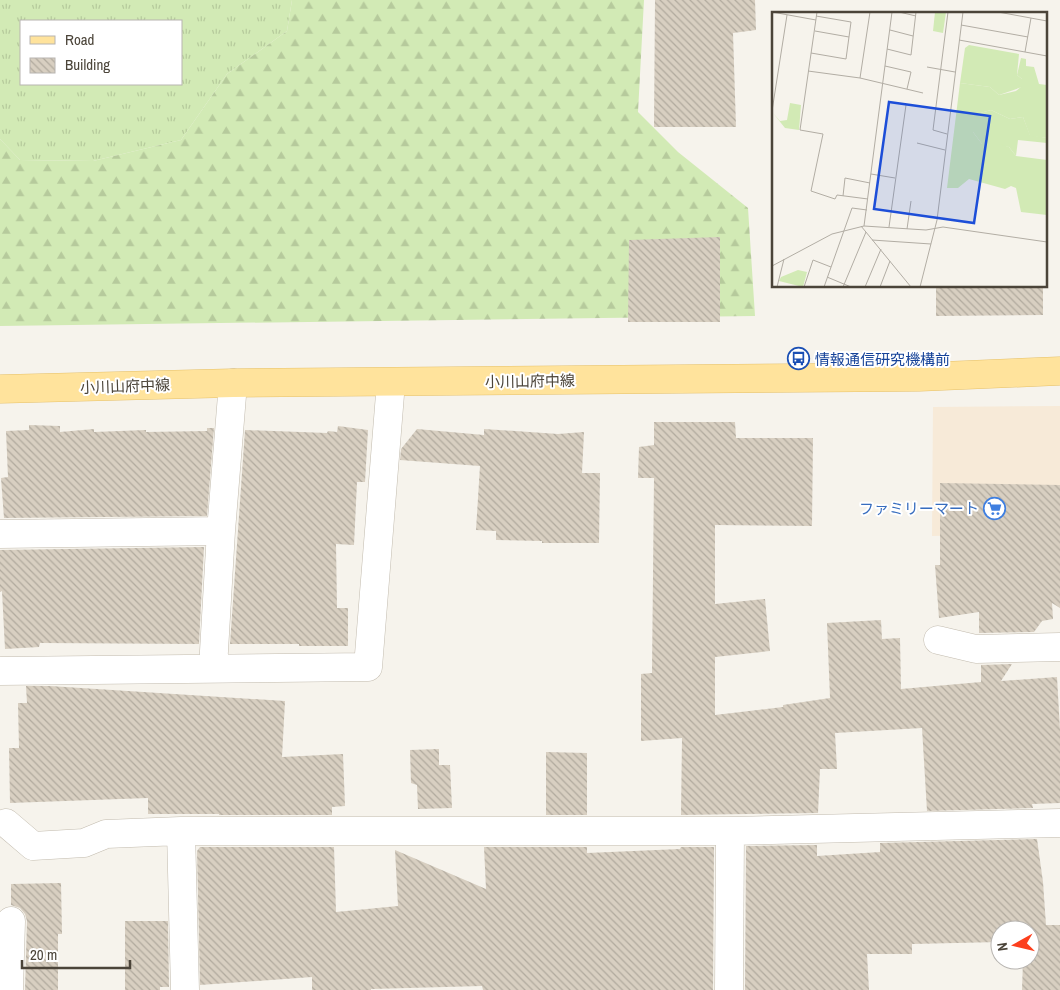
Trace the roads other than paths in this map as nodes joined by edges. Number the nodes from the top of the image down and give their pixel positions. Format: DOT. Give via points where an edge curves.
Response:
graph roads {
  1 [pos="1060,371"];
  2 [pos="391,382"];
  3 [pos="233,383"];
  4 [pos="0,389"];
  5 [pos="221,531"];
  6 [pos="0,534"];
  7 [pos="938,640"];
  8 [pos="1060,647"];
  9 [pos="213,668"];
  10 [pos="0,671"];
  11 [pos="6,823"];
  12 [pos="1060,823"];
  13 [pos="181,831"];
  14 [pos="730,831"];
  15 [pos="11,922"];
  16 [pos="9,990"];
  17 [pos="185,990"];
  18 [pos="729,990"];
  1 -- 2 [label="main road, 小川山府中線" via="919,377"];
  2 -- 3 [label="main road, 小川山府中線"];
  2 -- 9 [label="street" via="368,667"];
  3 -- 4 [label="main road, 小川山府中線"];
  3 -- 5 [label="street"];
  5 -- 6 [label="street"];
  5 -- 9 [label="street"];
  7 -- 8 [label="street" via="976,649"];
  9 -- 10 [label="street"];
  11 -- 13 [label="street" via="32,846 84,843 106,834"];
  12 -- 14 [label="street"];
  13 -- 14 [label="street"];
  13 -- 17 [label="street"];
  14 -- 18 [label="street"];
  15 -- 16 [label="street"];
}
